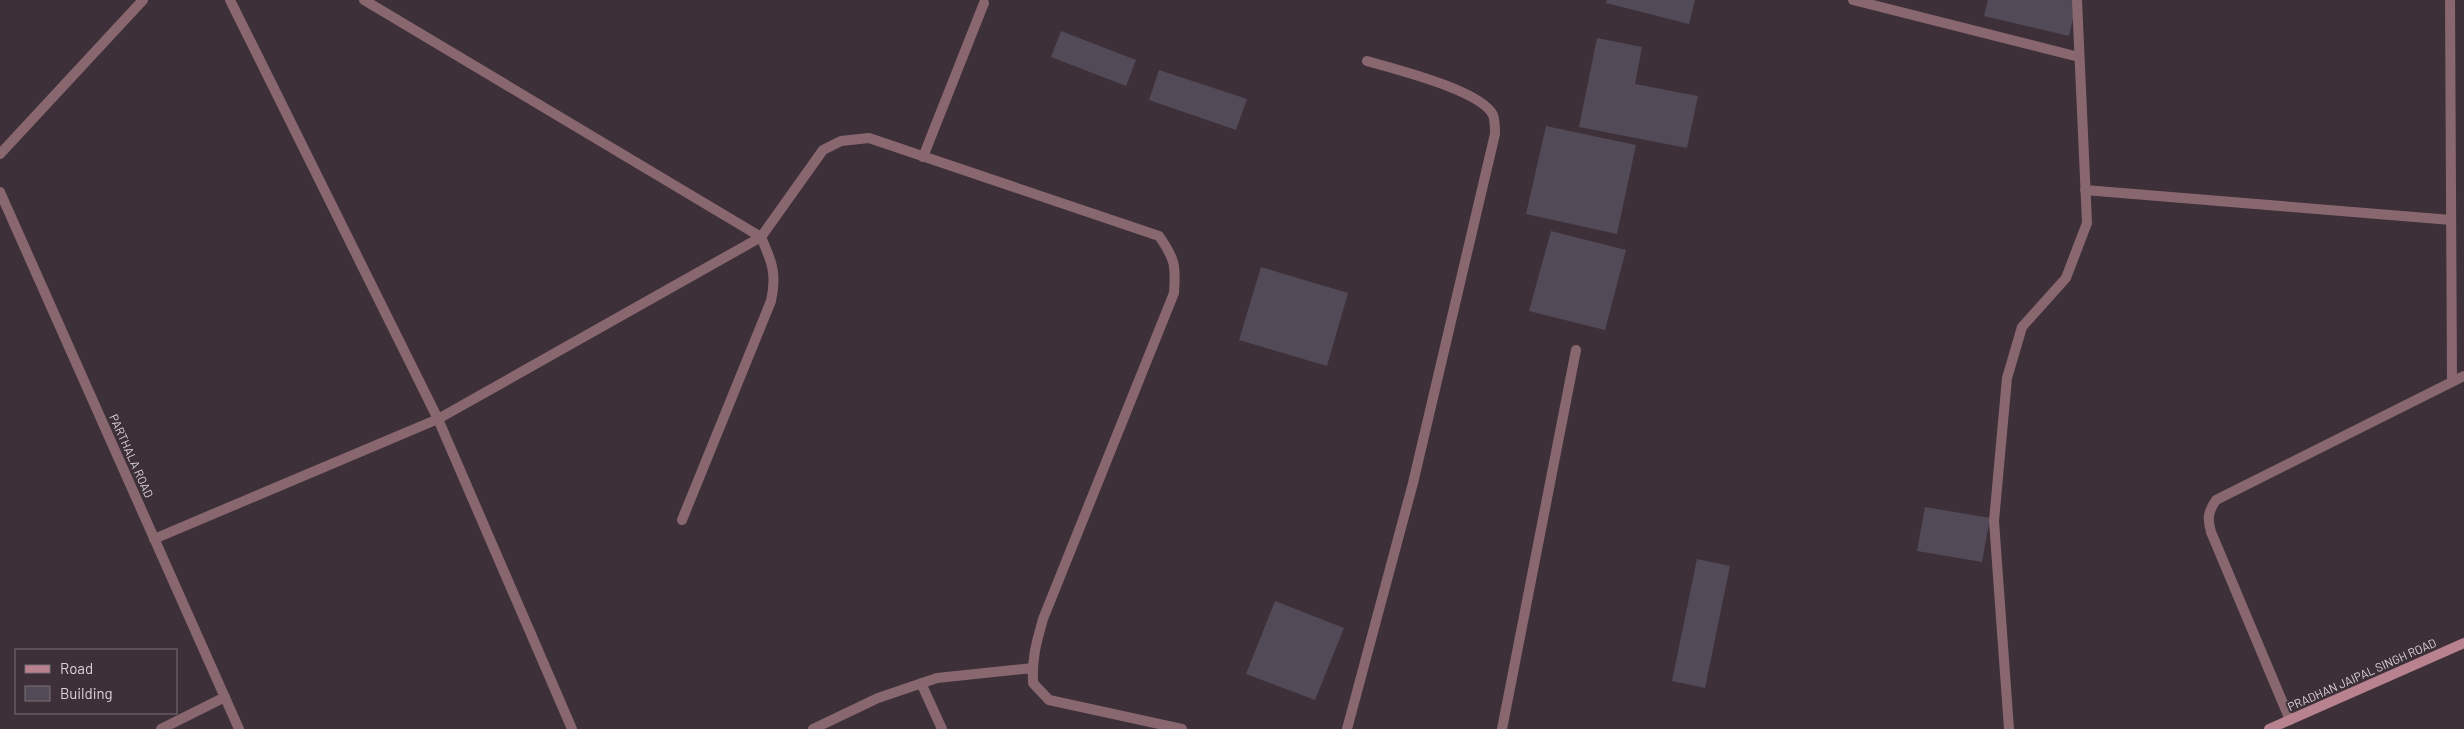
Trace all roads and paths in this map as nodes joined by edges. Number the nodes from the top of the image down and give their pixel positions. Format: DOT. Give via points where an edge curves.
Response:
graph roads {
  1 [pos="143,0"];
  2 [pos="230,0"];
  3 [pos="364,0"];
  4 [pos="1853,0"];
  5 [pos="2077,0"];
  6 [pos="2450,0"];
  7 [pos="984,3"];
  8 [pos="2079,57"];
  9 [pos="1367,61"];
  10 [pos="0,154"];
  11 [pos="923,157"];
  12 [pos="2085,190"];
  13 [pos="0,192"];
  14 [pos="2451,220"];
  15 [pos="761,237"];
  16 [pos="1576,350"];
  17 [pos="2464,376"];
  18 [pos="2452,381"];
  19 [pos="438,419"];
  20 [pos="682,520"];
  21 [pos="154,539"];
  22 [pos="2464,643"];
  23 [pos="1033,668"];
  24 [pos="921,683"];
  25 [pos="225,697"];
  26 [pos="2290,720"];
  27 [pos="161,729"];
  28 [pos="239,729"];
  29 [pos="572,729"];
  30 [pos="813,729"];
  31 [pos="942,729"];
  32 [pos="1182,729"];
  33 [pos="1347,729"];
  34 [pos="1502,729"];
  35 [pos="2009,729"];
  36 [pos="2269,729"];
  1 -- 10 [label="street"];
  2 -- 19 [label="street"];
  3 -- 15 [label="street"];
  4 -- 8 [label="street"];
  5 -- 8 [label="street"];
  6 -- 14 [label="street"];
  7 -- 11 [label="street"];
  8 -- 12 [label="street"];
  9 -- 33 [label="street" via="1452,88 1482,103 1493,115 1496,134 1413,483"];
  11 -- 15 [label="street" via="869,138 841,141 823,150"];
  11 -- 23 [label="street" via="1159,236 1176,267 1174,293 1044,619 1033,655"];
  12 -- 14 [label="street"];
  12 -- 35 [label="street" via="2087,223 2066,278 2022,327 2007,378 1994,521"];
  13 -- 21 [label="street, PARTHALA ROAD"];
  14 -- 18 [label="street"];
  15 -- 19 [label="street"];
  15 -- 20 [label="street" via="773,265 775,283 771,301"];
  16 -- 34 [label="street"];
  17 -- 18 [label="street"];
  18 -- 26 [label="street" via="2216,500 2210,509 2207,517 2211,532"];
  19 -- 21 [label="street"];
  19 -- 29 [label="street"];
  21 -- 25 [label="street, PARTHALA ROAD"];
  22 -- 26 [label="street, PRADHAN JAIPAL SINGH ROAD"];
  23 -- 24 [label="street" via="972,673"];
  23 -- 32 [label="street" via="1033,683 1049,700"];
  24 -- 30 [label="street" via="878,698"];
  24 -- 31 [label="street"];
  25 -- 27 [label="street"];
  25 -- 28 [label="street, PARTHALA ROAD"];
  26 -- 36 [label="street, PRADHAN JAIPAL SINGH ROAD"];
}
